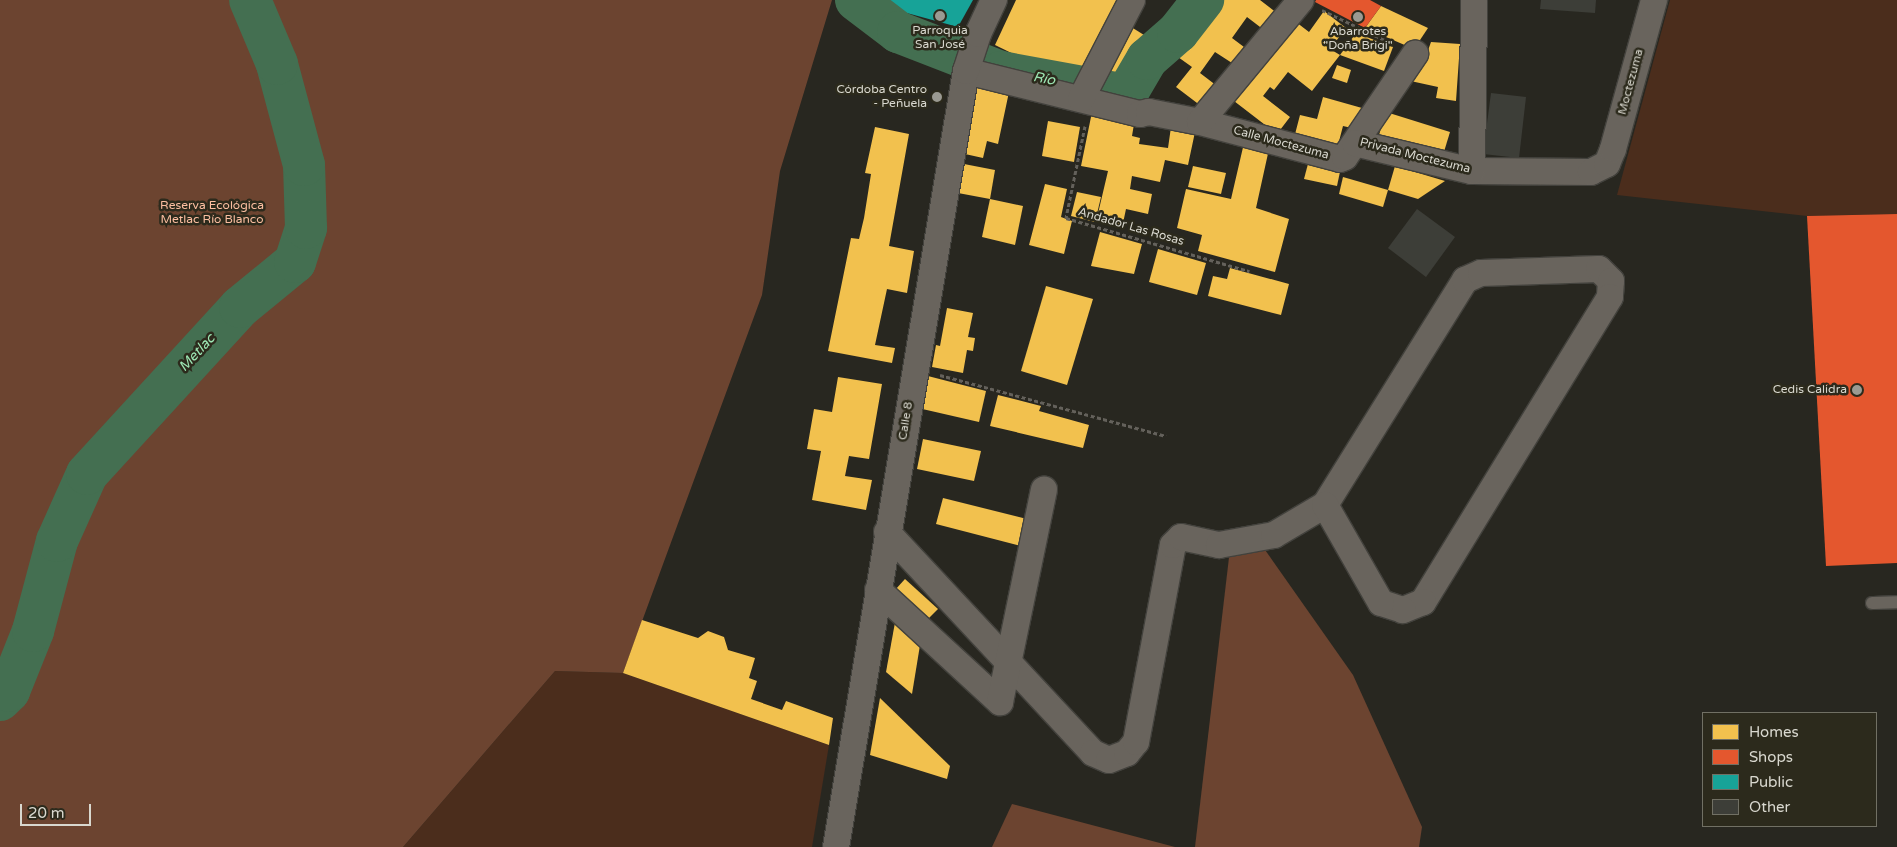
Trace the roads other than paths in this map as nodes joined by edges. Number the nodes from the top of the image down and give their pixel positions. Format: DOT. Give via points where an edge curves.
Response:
graph roads {
  1 [pos="994,0"];
  2 [pos="1132,0"];
  3 [pos="1474,0"];
  4 [pos="1654,0"];
  5 [pos="1311,4"];
  6 [pos="1415,54"];
  7 [pos="966,71"];
  8 [pos="1086,100"];
  9 [pos="1200,122"];
  10 [pos="1355,143"];
  11 [pos="1607,164"];
  12 [pos="1472,170"];
  13 [pos="1044,489"];
  14 [pos="1325,505"];
  15 [pos="887,532"];
  16 [pos="878,590"];
  17 [pos="1897,602"];
  18 [pos="1872,603"];
  19 [pos="1009,663"];
  20 [pos="836,847"];
  1 -- 7 [label="street, Calle 8"];
  2 -- 8 [label="street" via="1093,74"];
  3 -- 12 [label="street"];
  4 -- 11 [label="street, Moctezuma"];
  5 -- 9 [label="street"];
  6 -- 10 [label="street, Privada Moctezuma"];
  7 -- 8 [label="street, Calle Moctezuma"];
  7 -- 15 [label="street, Calle 8"];
  8 -- 9 [label="street, Calle Moctezuma" via="1140,114 1149,112"];
  9 -- 10 [label="street, Calle Moctezuma" via="1340,159"];
  10 -- 12 [label="street, Privada Moctezuma"];
  11 -- 12 [label="street, Privada Moctezuma" via="1591,172"];
  13 -- 19 [label="street"];
  14 -- 14 [label="street" via="1465,280 1481,273 1599,270 1611,280 1610,297 1423,602 1402,610 1381,603"];
  14 -- 19 [label="street" via="1274,535 1219,545 1181,537 1173,544 1136,742 1127,753 1109,760 1093,753"];
  15 -- 16 [label="street, Calle 8"];
  15 -- 19 [label="street"];
  16 -- 19 [label="street" via="1000,702"];
  16 -- 20 [label="street, Calle 8"];
  17 -- 18 [label="lane"];
}
